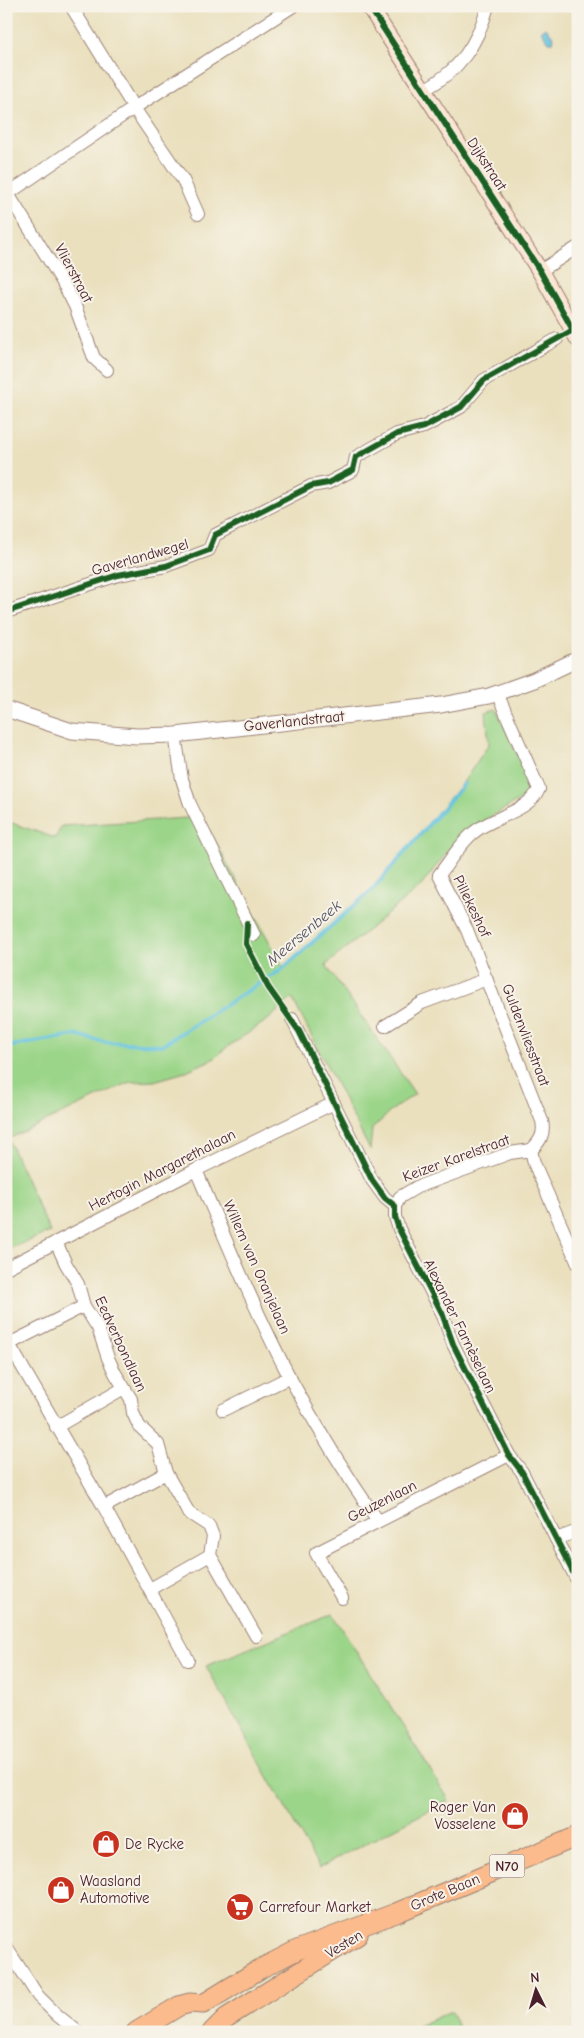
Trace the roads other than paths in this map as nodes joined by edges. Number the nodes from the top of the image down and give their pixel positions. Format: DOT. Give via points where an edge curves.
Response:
graph roads {
  1 [pos="72,6"];
  2 [pos="293,6"];
  3 [pos="369,6"];
  4 [pos="488,6"];
  5 [pos="424,90"];
  6 [pos="134,108"];
  7 [pos="7,194"];
  8 [pos="198,214"];
  9 [pos="578,247"];
  10 [pos="540,271"];
  11 [pos="557,339"];
  12 [pos="578,339"];
  13 [pos="107,370"];
  14 [pos="6,612"];
  15 [pos="578,659"];
  16 [pos="497,693"];
  17 [pos="6,709"];
  18 [pos="175,734"];
  19 [pos="254,935"];
  20 [pos="487,979"];
  21 [pos="292,1019"];
  22 [pos="385,1026"];
  23 [pos="334,1102"];
  24 [pos="531,1150"];
  25 [pos="196,1170"];
  26 [pos="396,1206"];
  27 [pos="56,1242"];
  28 [pos="578,1264"];
  29 [pos="6,1268"];
  30 [pos="84,1306"];
  31 [pos="8,1341"];
  32 [pos="290,1377"];
  33 [pos="124,1388"];
  34 [pos="223,1410"];
  35 [pos="56,1427"];
  36 [pos="509,1455"];
  37 [pos="166,1473"];
  38 [pos="104,1508"];
  39 [pos="378,1521"];
  40 [pos="578,1531"];
  41 [pos="556,1539"];
  42 [pos="210,1555"];
  43 [pos="578,1582"];
  44 [pos="150,1589"];
  45 [pos="342,1598"];
  46 [pos="256,1636"];
  47 [pos="188,1660"];
  48 [pos="578,1836"];
  49 [pos="396,1913"];
  50 [pos="311,1944"];
  51 [pos="6,1947"];
  52 [pos="11,1963"];
  53 [pos="311,1964"];
  54 [pos="203,2004"];
  55 [pos="213,2030"];
  56 [pos="78,2032"];
  57 [pos="136,2032"];
  1 -- 6 [label="street"];
  2 -- 6 [label="street, Vlierstraat"];
  3 -- 5 [label="main road, Dijkstraat"];
  4 -- 5 [label="street" via="468,54 454,69"];
  5 -- 10 [label="main road, Dijkstraat"];
  6 -- 7 [label="street, Vlierstraat"];
  6 -- 8 [label="street" via="183,180"];
  7 -- 13 [label="street, Vlierstraat" via="66,289 94,358"];
  9 -- 10 [label="street"];
  10 -- 12 [label="main road, Dijkstraat"];
  11 -- 14 [label="street, Gaverlandwegel" via="484,380 461,407 424,427 397,434 356,457 353,470 328,484 310,486 215,535 209,550 166,566 118,574"];
  15 -- 16 [label="street, Gaverlandstraat"];
  16 -- 18 [label="street, Gaverlandstraat" via="441,705"];
  16 -- 20 [label="street, Pillekeshof" via="539,789 527,803 471,834 439,875"];
  17 -- 18 [label="street, Gaverlandstraat" via="72,731 107,735"];
  18 -- 19 [label="street" via="182,779 190,804"];
  20 -- 22 [label="street, Guldenvliesstraat" via="422,1003"];
  20 -- 24 [label="street, Guldenvliesstraat" via="542,1121 542,1136"];
  21 -- 23 [label="street"];
  23 -- 25 [label="street, Hertogin Margarethalaan"];
  23 -- 26 [label="street" via="372,1180 385,1198"];
  24 -- 26 [label="street, Keizer Karelstraat" via="510,1153 417,1187 400,1197"];
  24 -- 28 [label="street, Keizer Karelstraat"];
  25 -- 27 [label="street, Hertogin Margarethalaan"];
  25 -- 32 [label="street, Willem van Oranjelaan" via="259,1315"];
  26 -- 36 [label="street, Alexander Farnèselaan" via="398,1229"];
  27 -- 29 [label="street, Hertogin Margarethalaan"];
  27 -- 30 [label="street, Eedverbondlaan" via="78,1284"];
  30 -- 31 [label="street"];
  30 -- 33 [label="street, Eedverbondlaan" via="96,1322 108,1358"];
  31 -- 35 [label="street"];
  32 -- 34 [label="street"];
  32 -- 39 [label="street, Willem van Oranjelaan" via="339,1463"];
  33 -- 35 [label="street"];
  33 -- 37 [label="street, Eedverbondlaan" via="139,1426 158,1444"];
  35 -- 38 [label="street"];
  36 -- 39 [label="street, Geuzenlaan"];
  36 -- 41 [label="street, Alexander Farnèselaan" via="522,1472"];
  37 -- 38 [label="street"];
  37 -- 42 [label="street, Eedverbondlaan" via="189,1513 209,1526 213,1536"];
  38 -- 44 [label="street"];
  39 -- 45 [label="street, Geuzenlaan" via="316,1553"];
  40 -- 41 [label="street"];
  41 -- 43 [label="street, Alexander Farnèselaan"];
  42 -- 44 [label="street"];
  42 -- 46 [label="street"];
  44 -- 47 [label="street"];
  48 -- 49 [label="main road, Grote Baan / N70"];
  49 -- 50 [label="main road, Vesten / N70"];
  49 -- 53 [label="main road, Vesten / N70"];
  50 -- 53 [label="main road" via="315,1952"];
  50 -- 54 [label="main road, Vesten / N70" via="260,1969"];
  51 -- 52 [label="street"];
  52 -- 56 [label="street" via="38,1996"];
  53 -- 55 [label="main road, Vesten / N70" via="226,2018"];
  54 -- 55 [label="main road, Vesten / N70" via="212,2018"];
  54 -- 57 [label="main road, Vesten / N70" via="179,2006"];
}
